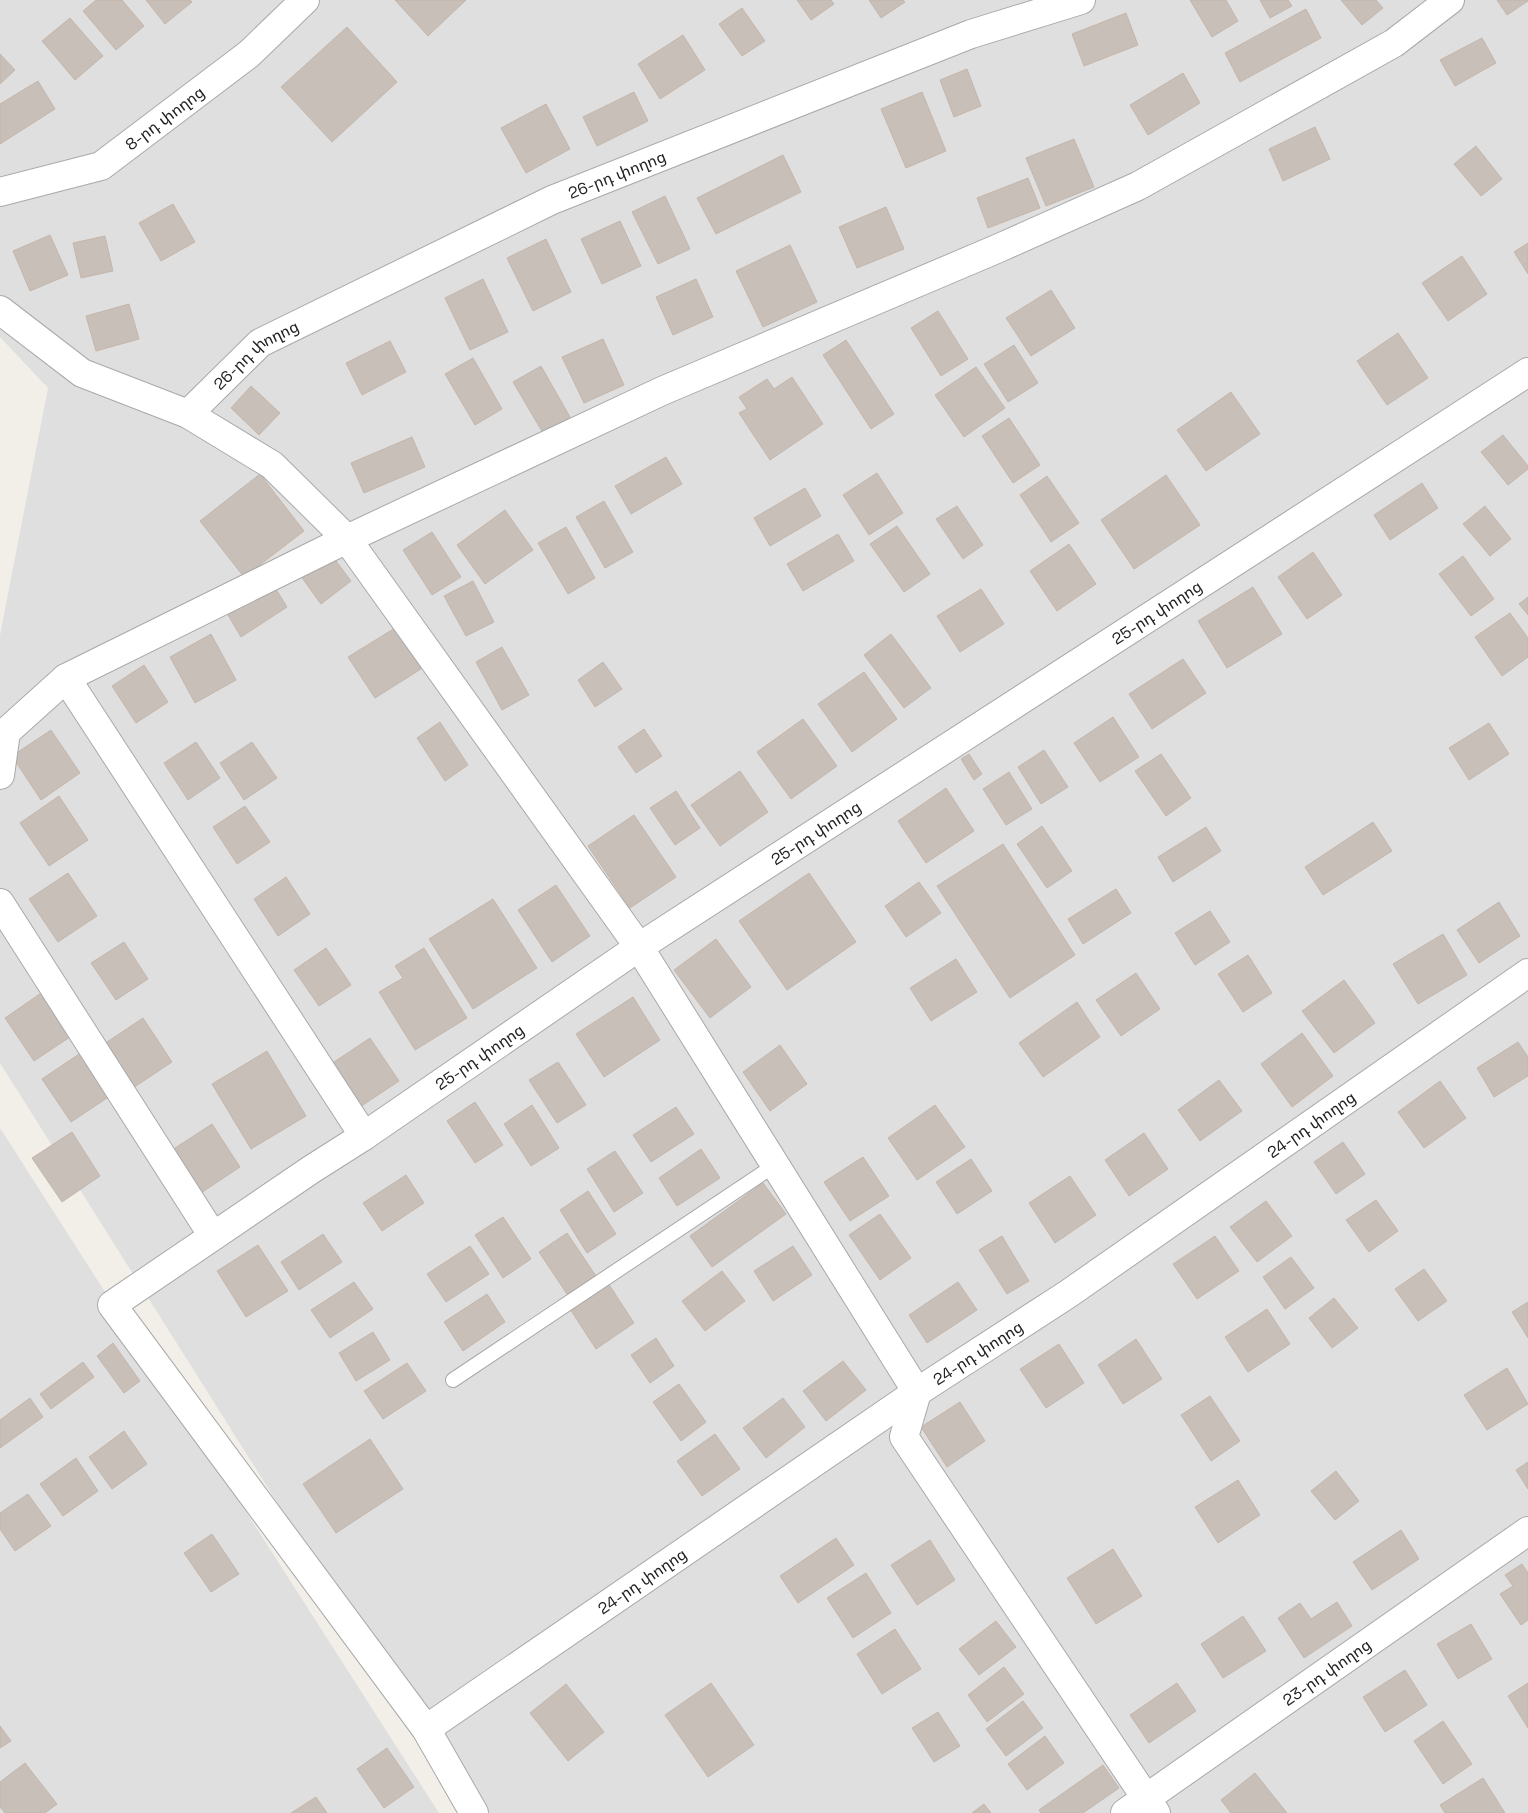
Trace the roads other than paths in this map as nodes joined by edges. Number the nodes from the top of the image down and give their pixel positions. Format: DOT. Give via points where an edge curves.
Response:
graph roads {
  1 [pos="305,0"];
  2 [pos="1081,0"];
  3 [pos="1450,0"];
  4 [pos="0,192"];
  5 [pos="0,310"];
  6 [pos="1528,372"];
  7 [pos="188,414"];
  8 [pos="347,539"];
  9 [pos="66,678"];
  10 [pos="0,776"];
  11 [pos="0,903"];
  12 [pos="639,948"];
  13 [pos="1528,973"];
  14 [pos="364,1136"];
  15 [pos="775,1165"];
  16 [pos="213,1236"];
  17 [pos="452,1380"];
  18 [pos="917,1392"];
  19 [pos="1528,1531"];
  20 [pos="426,1729"];
  21 [pos="1142,1808"];
  22 [pos="474,1813"];
  1 -- 4 [label="street, 8-րդ փողոց" via="249,54 101,166"];
  2 -- 7 [label="street, 26-րդ փողոց" via="971,34 552,200 260,343"];
  3 -- 8 [label="street" via="1394,43 1138,186 662,391"];
  5 -- 7 [label="street" via="82,373"];
  6 -- 12 [label="street, 25-րդ փողոց"];
  7 -- 8 [label="street" via="272,465"];
  8 -- 9 [label="street"];
  8 -- 12 [label="street"];
  9 -- 10 [label="street" via="6,732"];
  9 -- 14 [label="street"];
  11 -- 16 [label="street"];
  12 -- 14 [label="street, 25-րդ փողոց"];
  12 -- 15 [label="street"];
  13 -- 18 [label="street, 24-րդ փողոց" via="1068,1294"];
  14 -- 16 [label="street, 25-րդ փողոց"];
  15 -- 17 [label="lane"];
  15 -- 18 [label="street"];
  16 -- 20 [label="street, 25-րդ փողոց" via="112,1305"];
  18 -- 20 [label="street, 24-րդ փողոց"];
  18 -- 21 [label="street" via="904,1437"];
  19 -- 21 [label="street, 23-րդ փողոց"];
  20 -- 22 [label="street"];
}
